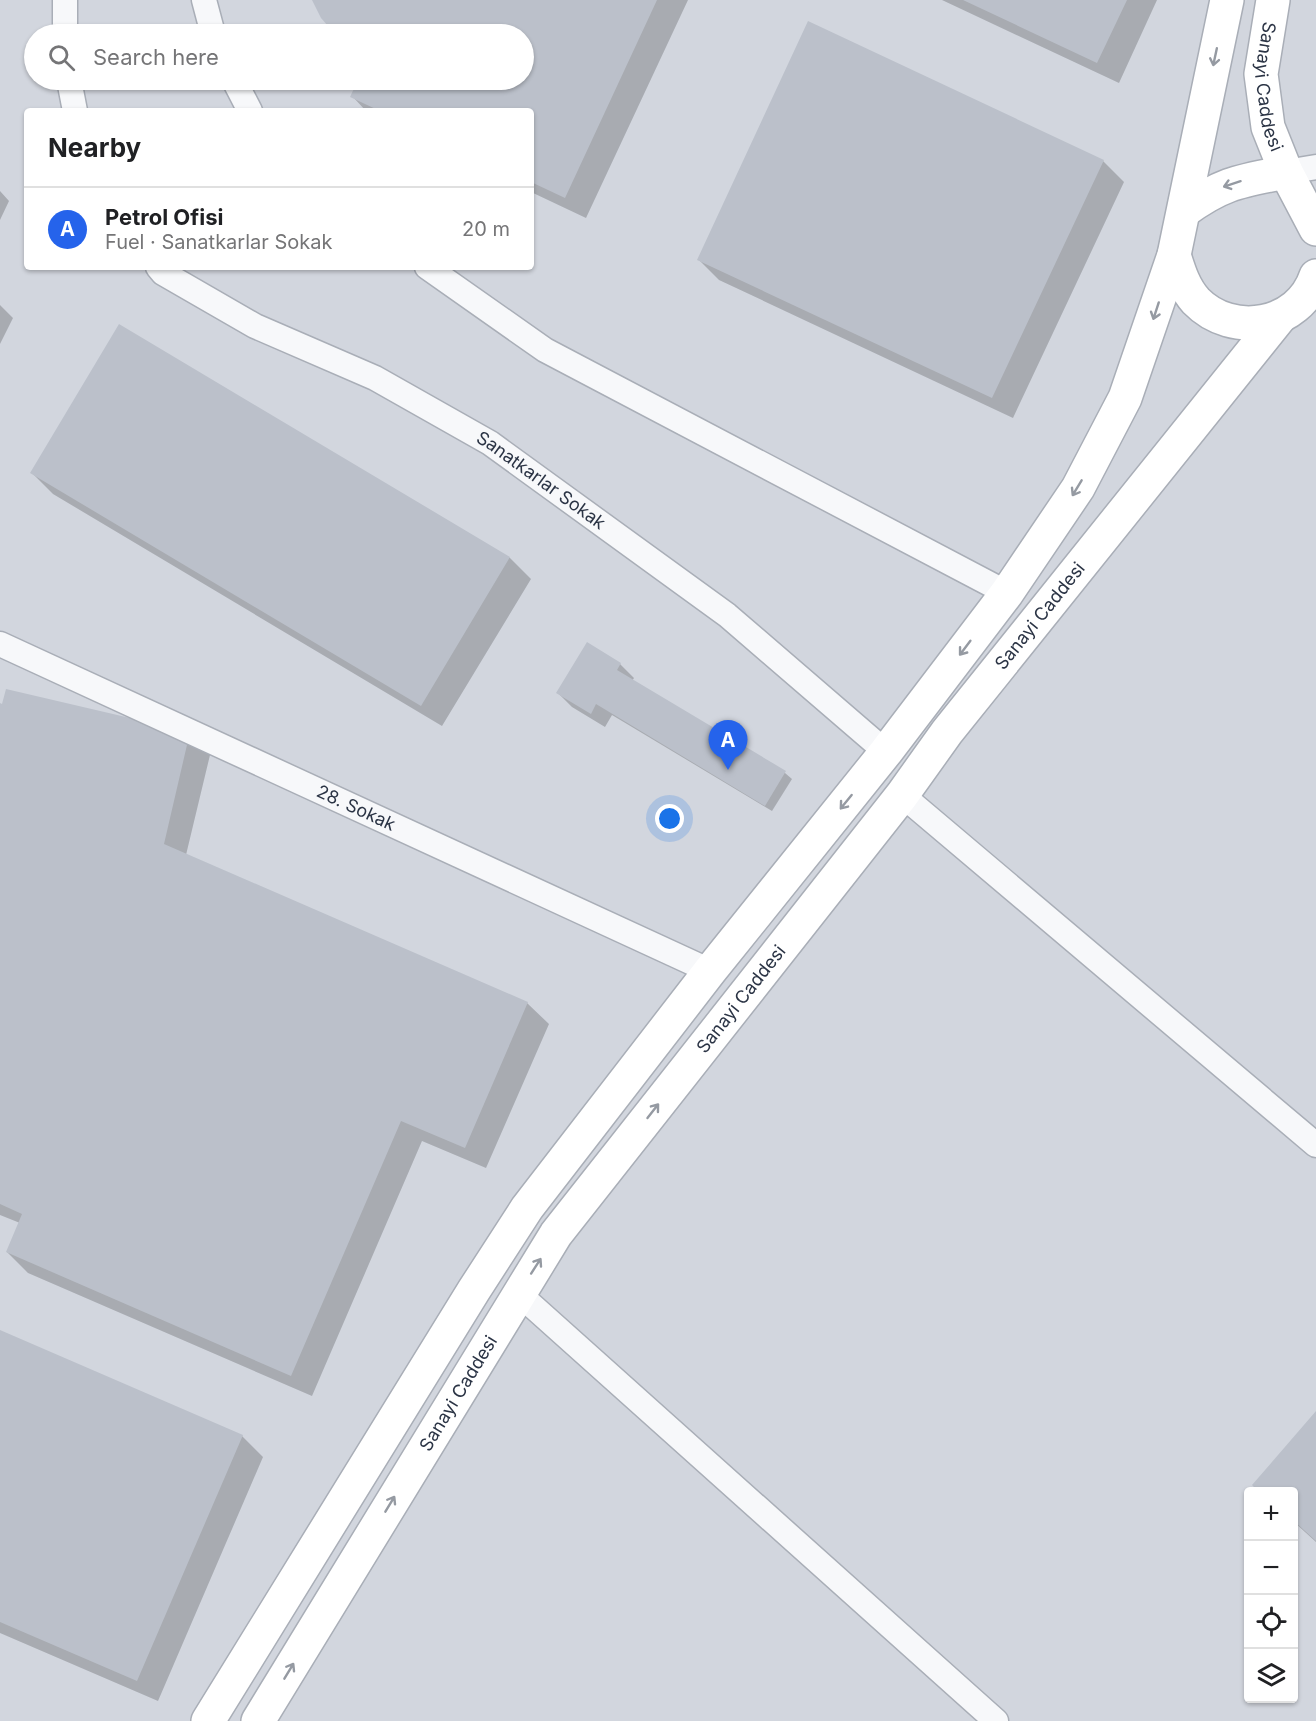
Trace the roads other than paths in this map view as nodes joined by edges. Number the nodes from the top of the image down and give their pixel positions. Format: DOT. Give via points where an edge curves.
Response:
graph roads {
  1 [pos="65,0"];
  2 [pos="204,0"];
  3 [pos="1227,0"];
  4 [pos="1273,0"];
  5 [pos="65,24"];
  6 [pos="208,24"];
  7 [pos="71,90"];
  8 [pos="239,90"];
  9 [pos="74,108"];
  10 [pos="248,108"];
  11 [pos="1301,169"];
  12 [pos="1184,212"];
  13 [pos="1316,229"];
  14 [pos="1174,255"];
  15 [pos="160,270"];
  16 [pos="431,270"];
  17 [pos="1315,282"];
  18 [pos="1281,317"];
  19 [pos="1006,593"];
  20 [pos="0,644"];
  21 [pos="886,752"];
  22 [pos="902,795"];
  23 [pos="710,971"];
  24 [pos="1316,1145"];
  25 [pos="518,1293"];
  26 [pos="208,1721"];
  27 [pos="258,1721"];
  28 [pos="996,1721"];
  1 -- 5 [label="street"];
  2 -- 6 [label="street"];
  3 -- 12 [label="street, one-way"];
  4 -- 11 [label="street, Sanayi Caddesi" via="1260,74 1268,126"];
  7 -- 9 [label="street"];
  8 -- 10 [label="street"];
  11 -- 12 [label="street, one-way" via="1233,182 1210,192"];
  11 -- 13 [label="street, Sanayi Caddesi"];
  12 -- 14 [label="street"];
  14 -- 18 [label="street" via="1195,300 1215,316 1236,323 1259,324"];
  14 -- 19 [label="street, one-way" via="1125,398 1078,488"];
  15 -- 21 [label="street, Sanatkarlar Sokak" via="255,326 375,378 490,443 727,615"];
  16 -- 19 [label="street" via="545,350"];
  17 -- 18 [label="street, Sanayi Caddesi" via="1299,304"];
  18 -- 22 [label="street, Sanayi Caddesi" via="947,732"];
  19 -- 21 [label="street, one-way"];
  20 -- 23 [label="street, 28. Sokak"];
  21 -- 23 [label="street, one-way"];
  22 -- 24 [label="street"];
  25 -- 22 [label="street, Sanayi Caddesi, one-way" via="556,1234"];
  23 -- 26 [label="street" via="527,1208"];
  27 -- 25 [label="street, Sanayi Caddesi, one-way"];
  25 -- 28 [label="street"];
}
